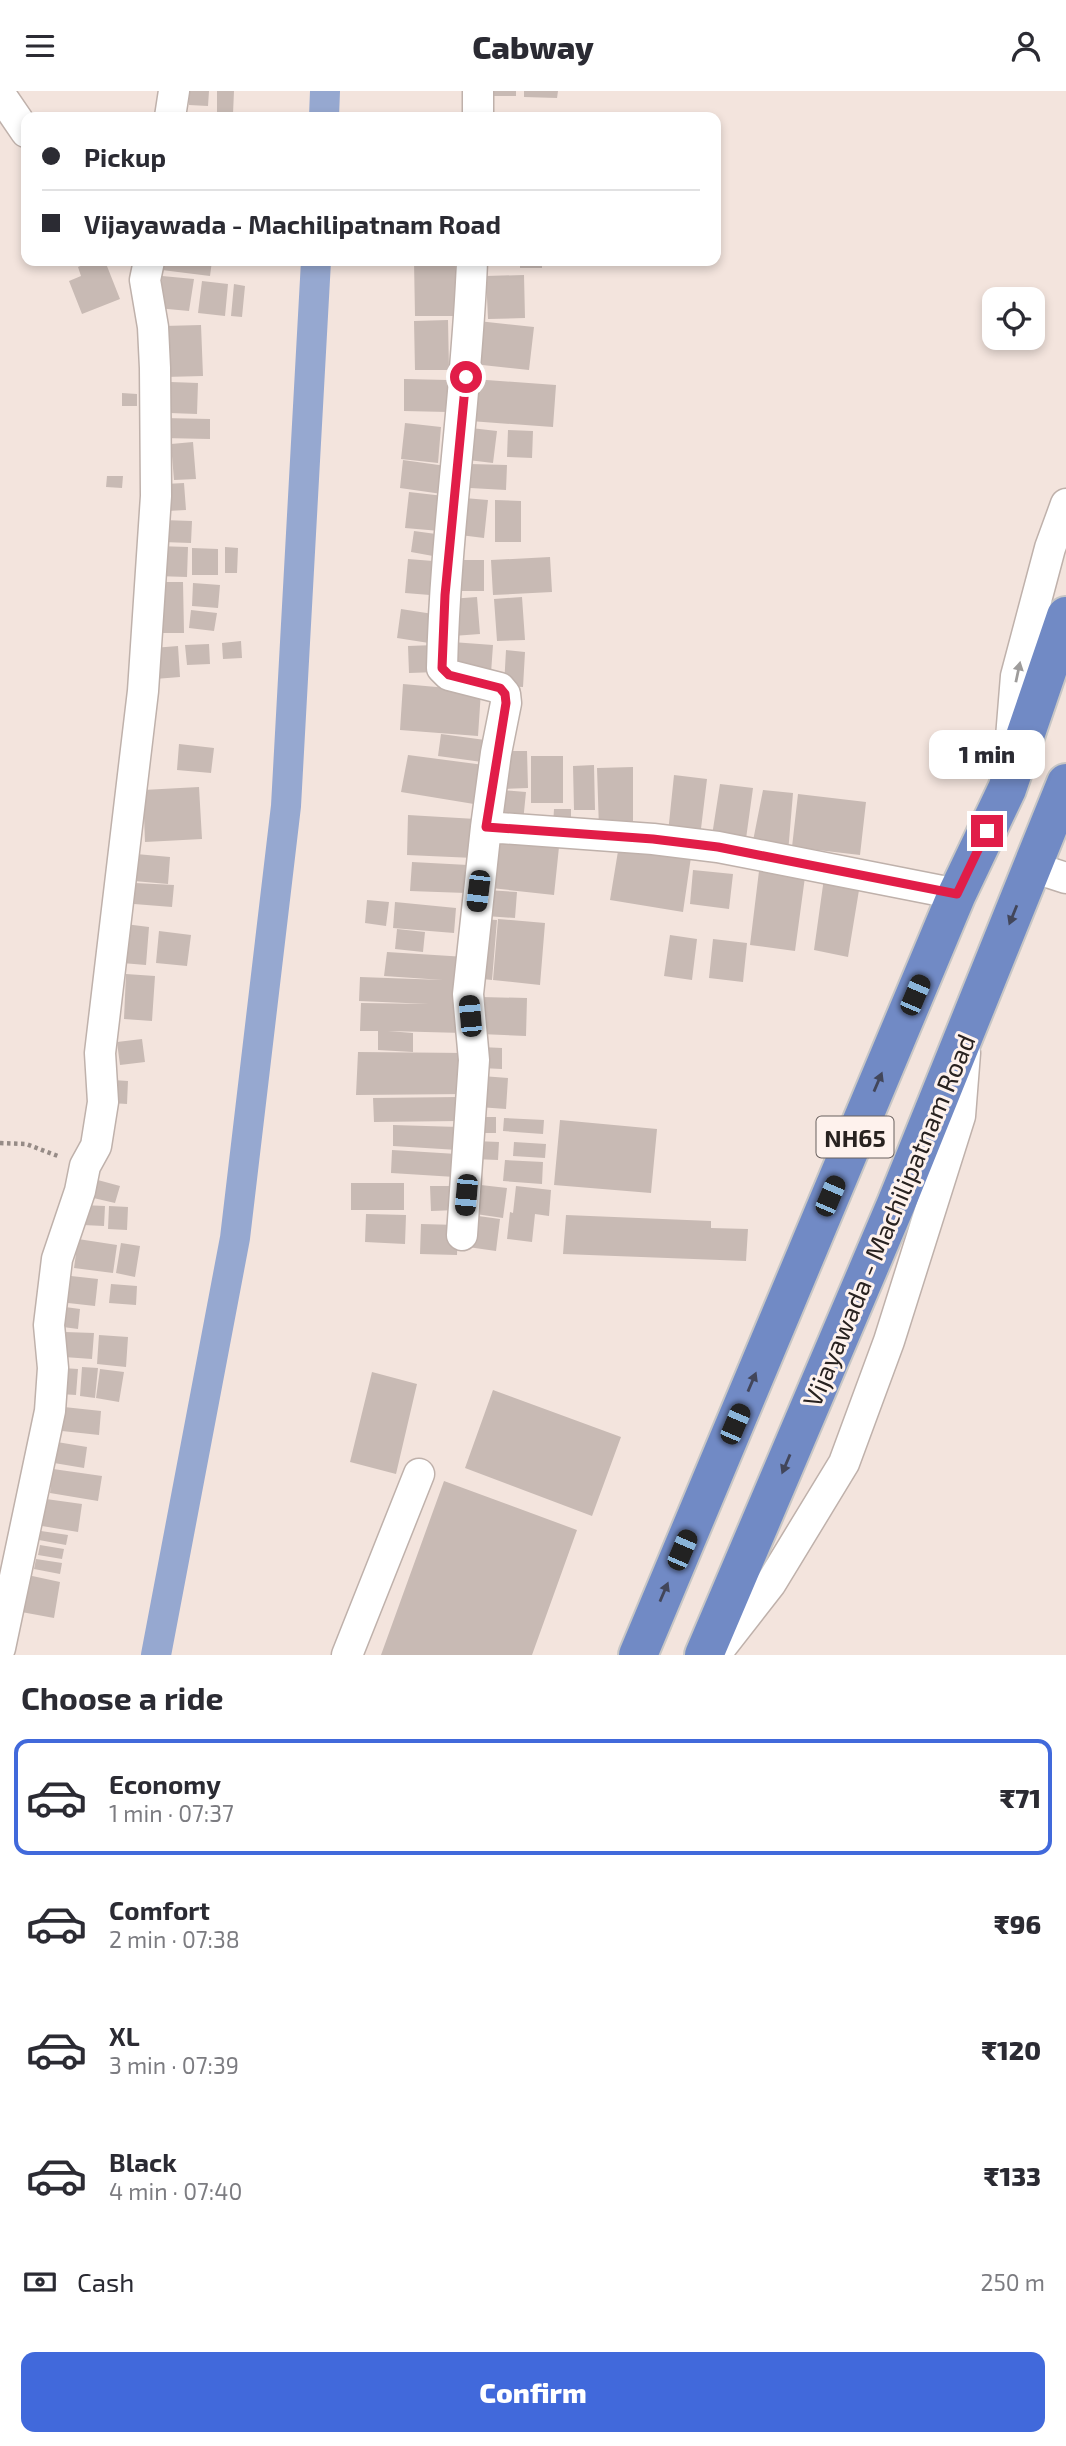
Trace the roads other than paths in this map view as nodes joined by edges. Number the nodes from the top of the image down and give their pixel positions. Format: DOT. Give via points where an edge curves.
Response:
graph roads {
  1 [pos="174,91"];
  2 [pos="478,91"];
  3 [pos="0,94"];
  4 [pos="171,112"];
  5 [pos="478,112"];
  6 [pos="21,125"];
  7 [pos="472,266"];
  8 [pos="141,267"];
  9 [pos="1066,504"];
  10 [pos="1066,616"];
  11 [pos="1066,682"];
  12 [pos="1023,740"];
  13 [pos="1066,783"];
  14 [pos="1007,789"];
  15 [pos="486,827"];
  16 [pos="1049,872"];
  17 [pos="957,894"];
  18 [pos="966,1031"];
  19 [pos="462,1235"];
  20 [pos="419,1474"];
  21 [pos="0,1649"];
  22 [pos="347,1655"];
  23 [pos="638,1655"];
  24 [pos="704,1655"];
  25 [pos="715,1655"];
  1 -- 4 [label="street"];
  2 -- 5 [label="street"];
  3 -- 6 [label="street"];
  7 -- 15 [label="street" via="442,668 449,675 500,688 505,694"];
  8 -- 21 [label="street" via="156,368 156,496 143,691 100,1053 103,1102 96,1146 85,1165 57,1259 49,1325 50,1411"];
  14 -- 9 [label="street, one-way" via="1016,676"];
  10 -- 12 [label="highway, NH65"];
  11 -- 12 [label="highway"];
  12 -- 14 [label="highway, NH65"];
  13 -- 16 [label="highway, Vijayawada - Machilipatnam Road / NH65"];
  14 -- 17 [label="highway, NH65"];
  15 -- 17 [label="street" via="718,847"];
  15 -- 19 [label="street" via="468,994 474,1060"];
  16 -- 18 [label="highway, Vijayawada - Machilipatnam Road / NH65, one-way"];
  23 -- 17 [label="highway, NH65, one-way"];
  18 -- 24 [label="highway, Vijayawada - Machilipatnam Road / NH65, one-way"];
  18 -- 25 [label="street" via="960,1116 889,1341 844,1463 771,1583"];
  20 -- 22 [label="street"];
}
